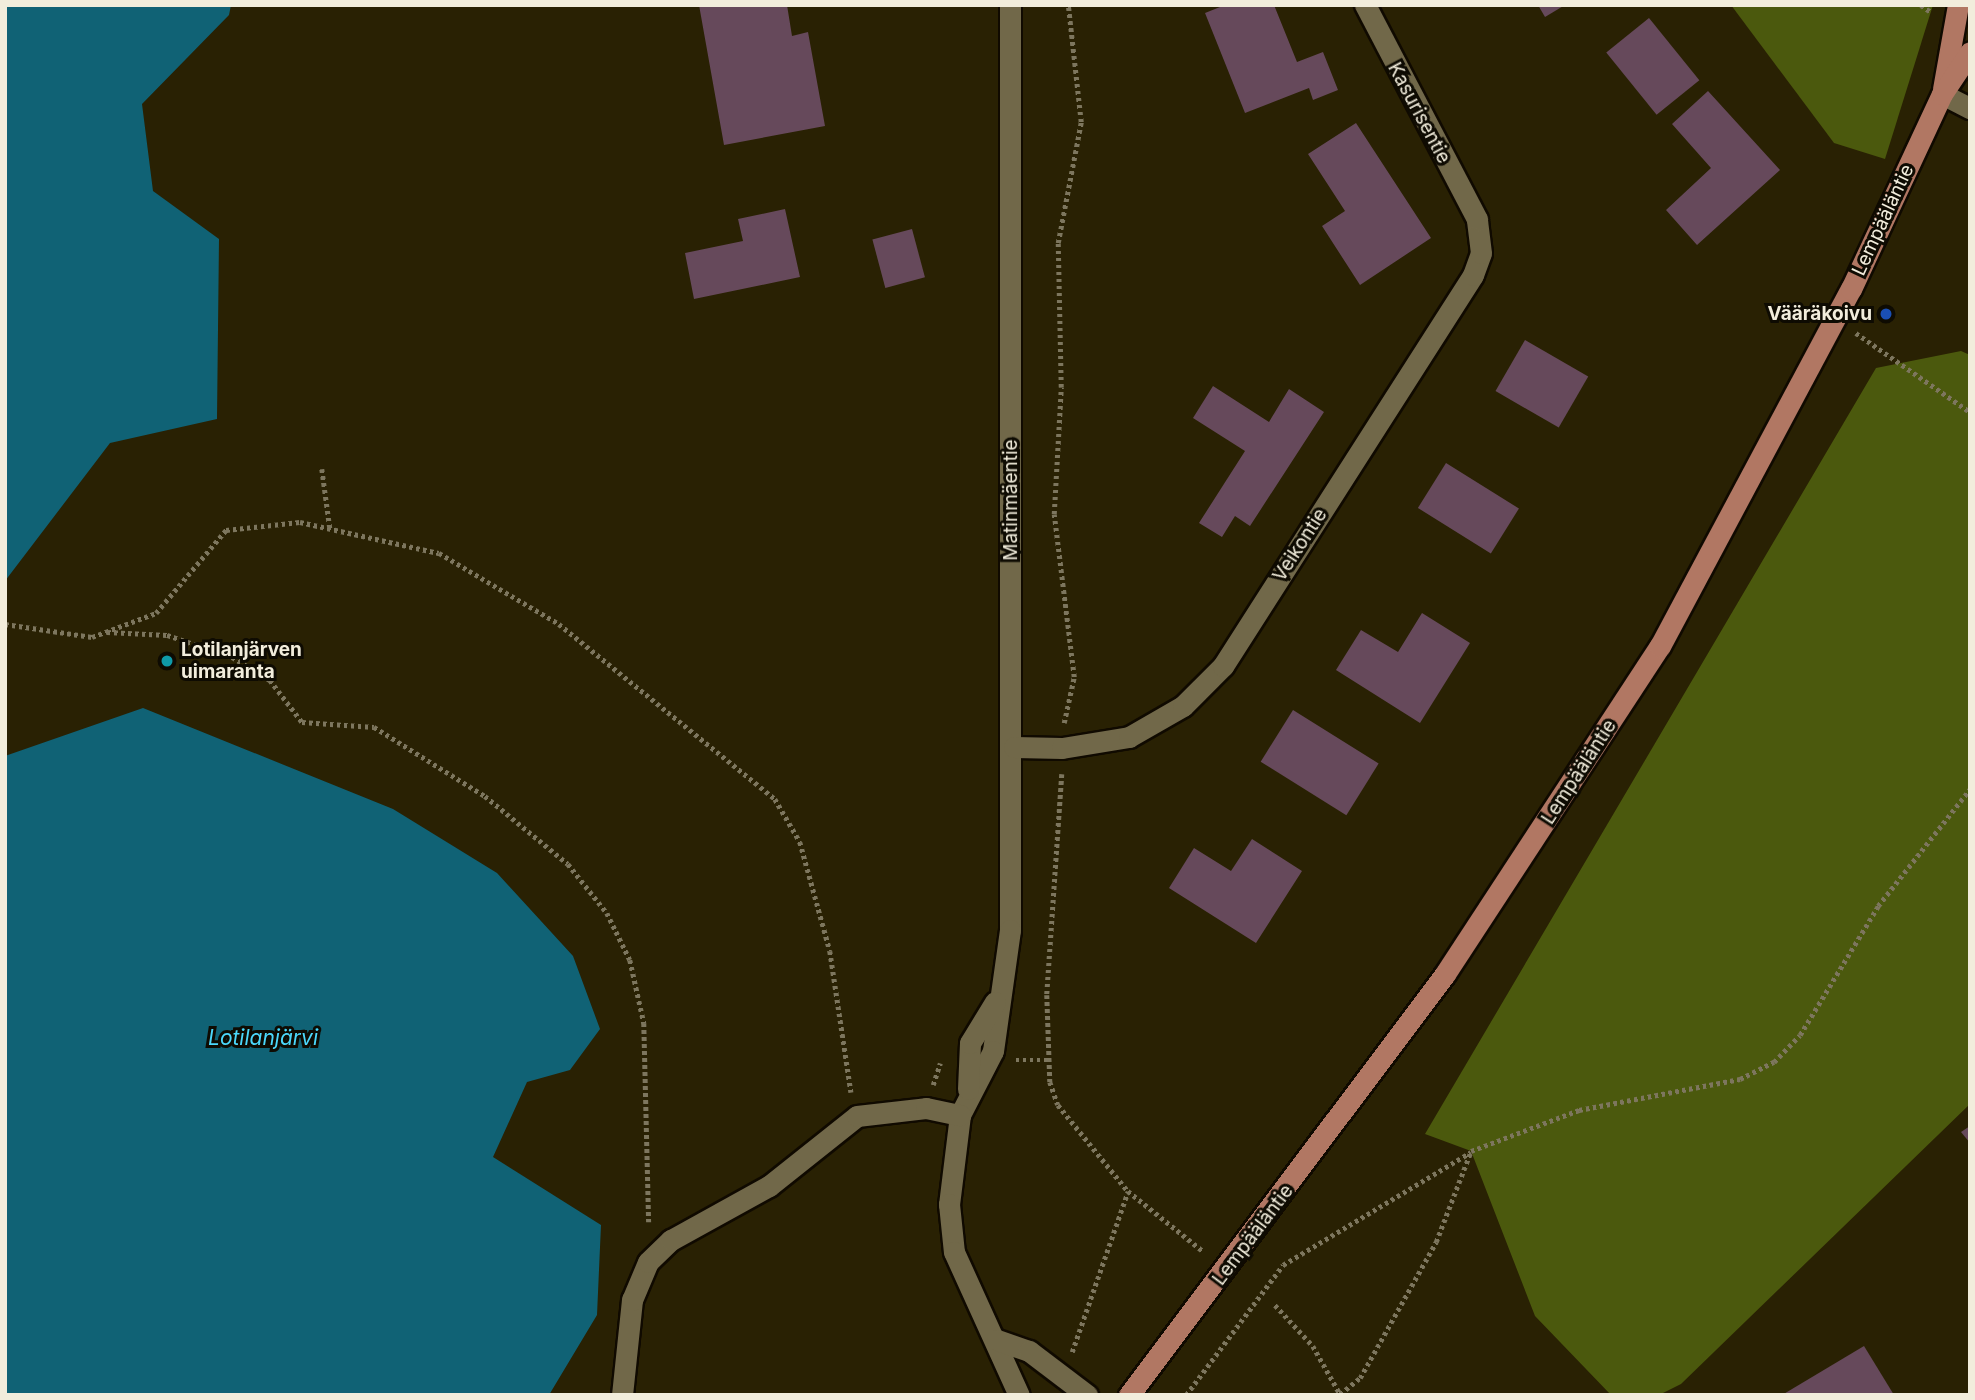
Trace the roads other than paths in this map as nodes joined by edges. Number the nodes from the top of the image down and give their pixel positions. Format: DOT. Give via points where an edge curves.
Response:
graph roads {
  1 [pos="1010,5"];
  2 [pos="1365,5"];
  3 [pos="1958,5"];
  4 [pos="1970,52"];
  5 [pos="1942,94"];
  6 [pos="1970,108"];
  7 [pos="1477,219"];
  8 [pos="1014,747"];
  9 [pos="960,1115"];
  10 [pos="997,1340"];
  11 [pos="622,1395"];
  12 [pos="1019,1395"];
  13 [pos="1087,1395"];
  14 [pos="1129,1395"];
  1 -- 8 [label="street, Matinmäentie"];
  2 -- 7 [label="street, Kasurisentie"];
  3 -- 5 [label="main road, Lempääläntie"];
  4 -- 5 [label="main road, Lempääläntie"];
  5 -- 6 [label="street"];
  5 -- 14 [label="main road, Lempääläntie" via="1833,322 1660,646 1563,799 1327,1138"];
  7 -- 8 [label="street, Veikontie" via="1481,253 1473,275 1223,666 1155,724 1103,744"];
  8 -- 9 [label="street, Matinmäentie" via="1010,930 1000,995 970,1043 968,1094"];
  9 -- 10 [label="street, Matinmäentie" via="949,1204 954,1252"];
  9 -- 11 [label="street" via="926,1108 857,1116 769,1186 671,1240 648,1262 632,1300"];
  10 -- 12 [label="street, Matinmäentie" via="1007,1380"];
  10 -- 13 [label="street" via="1059,1371"];
}
